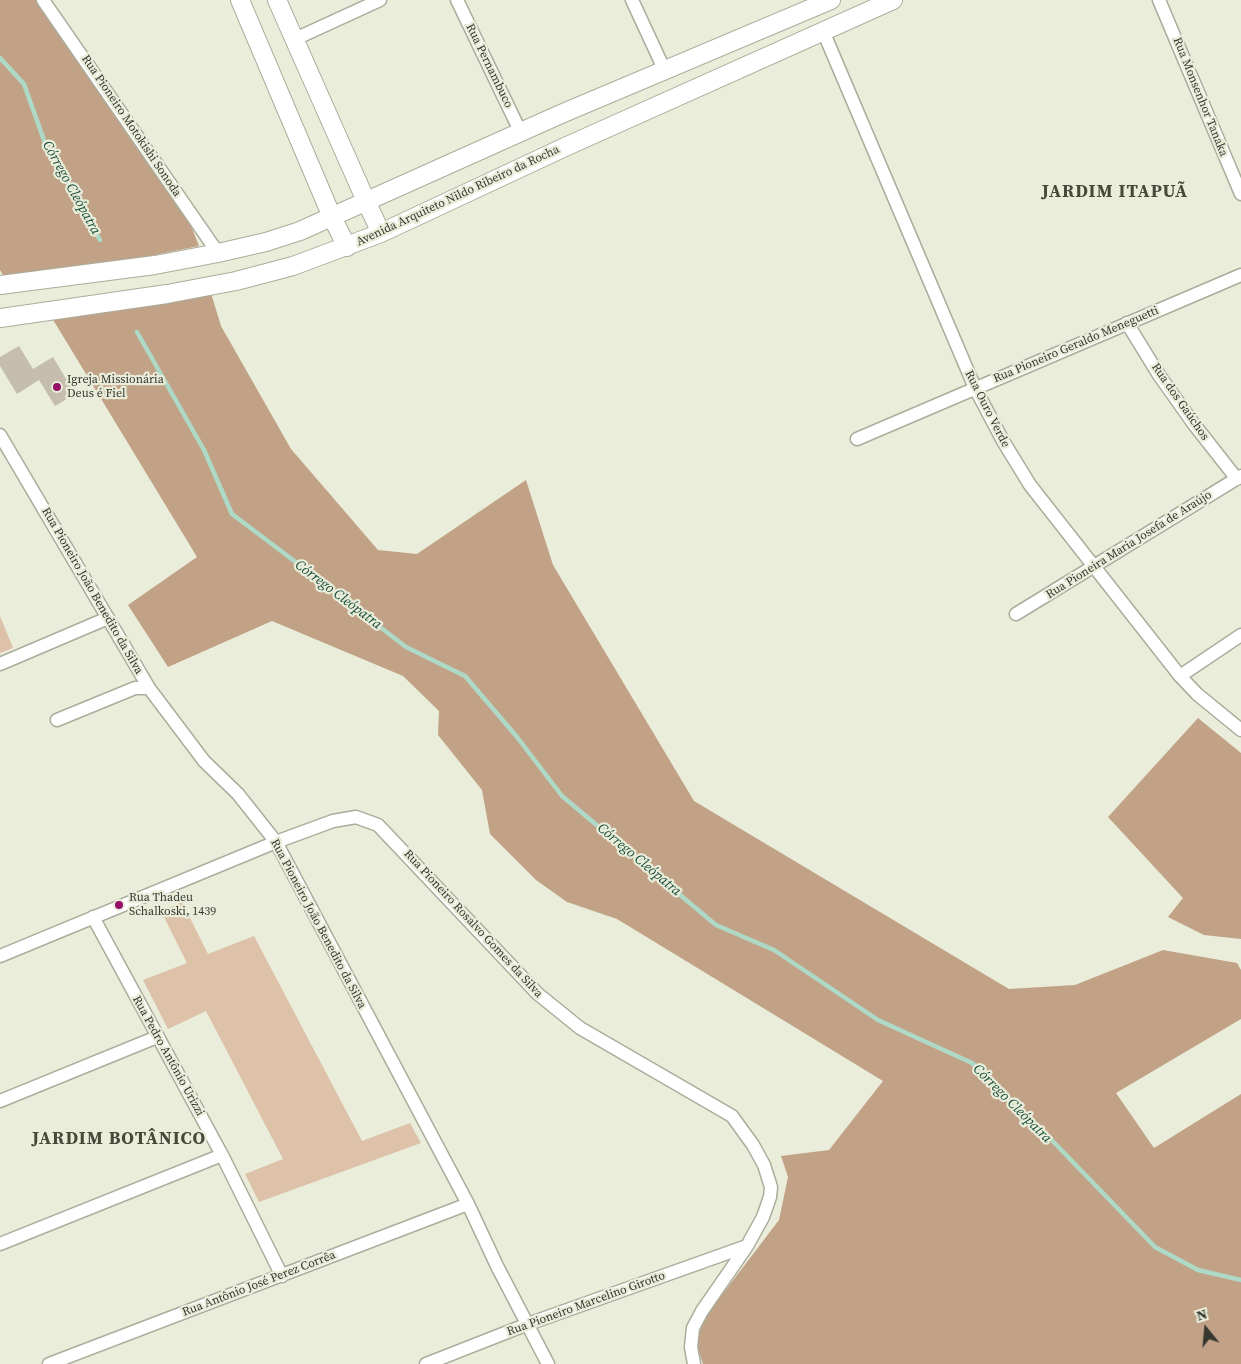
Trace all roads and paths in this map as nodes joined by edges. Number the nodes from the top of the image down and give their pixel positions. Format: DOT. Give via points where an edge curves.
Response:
graph roads {
  1 [pos="43,0"];
  2 [pos="240,0"];
  3 [pos="277,0"];
  4 [pos="380,0"];
  5 [pos="457,0"];
  6 [pos="632,0"];
  7 [pos="830,0"];
  8 [pos="893,0"];
  9 [pos="1160,0"];
  10 [pos="812,4"];
  11 [pos="823,31"];
  12 [pos="295,39"];
  13 [pos="664,69"];
  14 [pos="521,133"];
  15 [pos="1241,194"];
  16 [pos="366,201"];
  17 [pos="332,217"];
  18 [pos="381,233"];
  19 [pos="347,247"];
  20 [pos="218,253"];
  21 [pos="1241,275"];
  22 [pos="0,285"];
  23 [pos="0,318"];
  24 [pos="1127,323"];
  25 [pos="975,388"];
  26 [pos="0,435"];
  27 [pos="857,439"];
  28 [pos="1239,477"];
  29 [pos="1093,566"];
  30 [pos="1016,614"];
  31 [pos="108,618"];
  32 [pos="1241,635"];
  33 [pos="0,664"];
  34 [pos="1180,676"];
  35 [pos="149,688"];
  36 [pos="57,720"];
  37 [pos="1241,730"];
  38 [pos="276,842"];
  39 [pos="93,917"];
  40 [pos="0,956"];
  41 [pos="157,1037"];
  42 [pos="0,1101"];
  43 [pos="222,1155"];
  44 [pos="468,1204"];
  45 [pos="0,1244"];
  46 [pos="747,1246"];
  47 [pos="282,1276"];
  48 [pos="528,1324"];
  49 [pos="49,1364"];
  50 [pos="426,1364"];
  51 [pos="548,1364"];
  52 [pos="694,1364"];
  1 -- 20 [label="street, Rua Pioneiro Motokishi Sonoda"];
  2 -- 17 [label="main road"];
  3 -- 12 [label="main road"];
  4 -- 12 [label="street"];
  5 -- 14 [label="street, Rua Pernambuco"];
  6 -- 13 [label="street"];
  7 -- 10 [label="main road"];
  8 -- 11 [label="main road, Avenida Arquiteto Nildo Ribeiro da Rocha"];
  9 -- 15 [label="street, Rua Monsenhor Tanaka"];
  10 -- 13 [label="main road"];
  11 -- 18 [label="main road, Avenida Arquiteto Nildo Ribeiro da Rocha"];
  11 -- 25 [label="street, Rua Ouro Verde"];
  12 -- 16 [label="main road"];
  13 -- 14 [label="main road"];
  14 -- 16 [label="main road"];
  16 -- 17 [label="main road"];
  16 -- 18 [label="main road"];
  17 -- 19 [label="main road"];
  17 -- 20 [label="main road" via="283,237"];
  18 -- 19 [label="main road, Avenida Arquiteto Nildo Ribeiro da Rocha"];
  19 -- 23 [label="main road, Avenida Arquiteto Nildo Ribeiro da Rocha" via="294,266 236,281 115,303"];
  20 -- 22 [label="main road"];
  21 -- 24 [label="street, Rua Pioneiro Geraldo Meneguetti"];
  24 -- 25 [label="street, Rua Pioneiro Geraldo Meneguetti"];
  24 -- 28 [label="street, Rua dos Gaúchos" via="1193,423"];
  25 -- 27 [label="street, Rua Pioneiro Geraldo Meneguetti"];
  25 -- 29 [label="street, Rua Ouro Verde" via="1030,485"];
  26 -- 31 [label="street, Rua Pioneiro João Benedito da Silva"];
  28 -- 29 [label="street, Rua Pioneira Maria Josefa de Araújo"];
  29 -- 30 [label="street, Rua Pioneira Maria Josefa de Araújo"];
  29 -- 34 [label="street, Rua Ouro Verde"];
  31 -- 33 [label="street"];
  31 -- 35 [label="street, Rua Pioneiro João Benedito da Silva"];
  32 -- 34 [label="street"];
  34 -- 37 [label="street, Rua Ouro Verde"];
  35 -- 36 [label="street" via="135,688"];
  35 -- 38 [label="street, Rua Pioneiro João Benedito da Silva" via="204,762 238,794"];
  38 -- 39 [label="street, Rua Pioneiro Rosalvo Gomes da Silva"];
  38 -- 44 [label="street, Rua Pioneiro João Benedito da Silva"];
  38 -- 46 [label="street, Rua Pioneiro Rosalvo Gomes da Silva" via="333,821 356,817 378,825 538,994 580,1028 732,1116 764,1165 771,1187 763,1217"];
  39 -- 40 [label="street, Rua Pioneiro Rosalvo Gomes da Silva"];
  39 -- 41 [label="street, Rua Pedro Antônio Urizzi"];
  41 -- 42 [label="street"];
  41 -- 43 [label="street, Rua Pedro Antônio Urizzi"];
  43 -- 45 [label="street"];
  43 -- 47 [label="street, Rua Pedro Antônio Urizzi"];
  44 -- 47 [label="street, Rua Antônio José Perez Corrêa"];
  44 -- 48 [label="street, Rua Pioneiro João Benedito da Silva"];
  46 -- 48 [label="street, Rua Pioneiro Marcelino Girotto"];
  46 -- 52 [label="street, Rua Pioneiro Rosalvo Gomes da Silva" via="693,1328 691,1348"];
  47 -- 49 [label="street, Rua Antônio José Perez Corrêa"];
  48 -- 50 [label="street, Rua Pioneiro Marcelino Girotto"];
  48 -- 51 [label="street, Rua Pioneiro João Benedito da Silva"];
}
